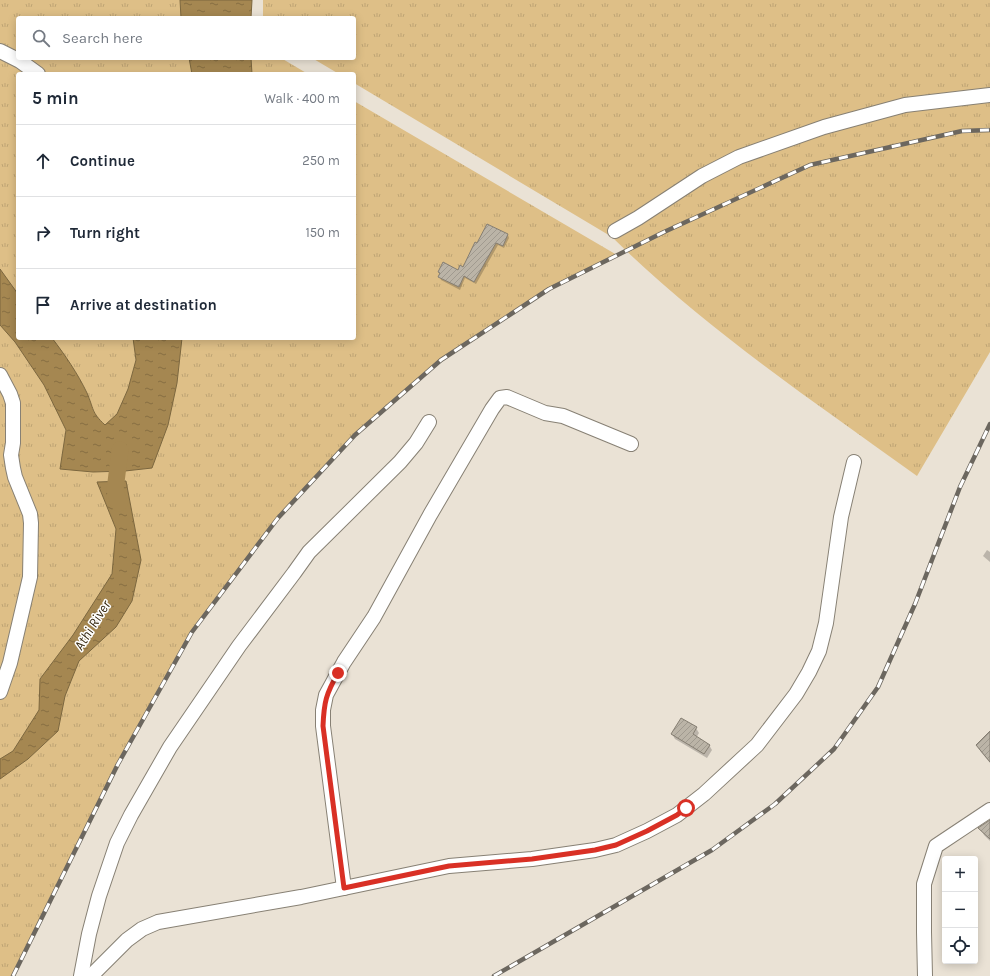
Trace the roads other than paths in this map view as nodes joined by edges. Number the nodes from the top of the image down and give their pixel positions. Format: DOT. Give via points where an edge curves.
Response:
graph roads {
  1 [pos="0,51"];
  2 [pos="16,59"];
  3 [pos="18,60"];
  4 [pos="35,72"];
  5 [pos="990,95"];
  6 [pos="615,231"];
  7 [pos="0,375"];
  8 [pos="429,422"];
  9 [pos="631,444"];
  10 [pos="854,462"];
  11 [pos="0,692"];
  12 [pos="990,810"];
  13 [pos="344,888"];
  14 [pos="81,976"];
  15 [pos="91,976"];
  16 [pos="926,976"];
  1 -- 2 [label="street"];
  3 -- 4 [label="street"];
  5 -- 6 [label="street" via="905,105 824,127 739,157 702,176"];
  7 -- 11 [label="street" via="13,403 13,468 32,523 30,577 10,663"];
  8 -- 14 [label="street" via="416,444 400,462 309,552 235,652 170,747 117,843 99,896"];
  9 -- 13 [label="street" via="563,416 545,413 507,397 500,398 492,408 326,695 323,726"];
  10 -- 13 [label="street" via="841,517 826,623 819,651 796,694 780,717 757,745 704,794 677,815 616,845 571,854 449,866"];
  12 -- 16 [label="street" via="936,846 924,884"];
  13 -- 15 [label="street" via="158,922 127,940"];
}
